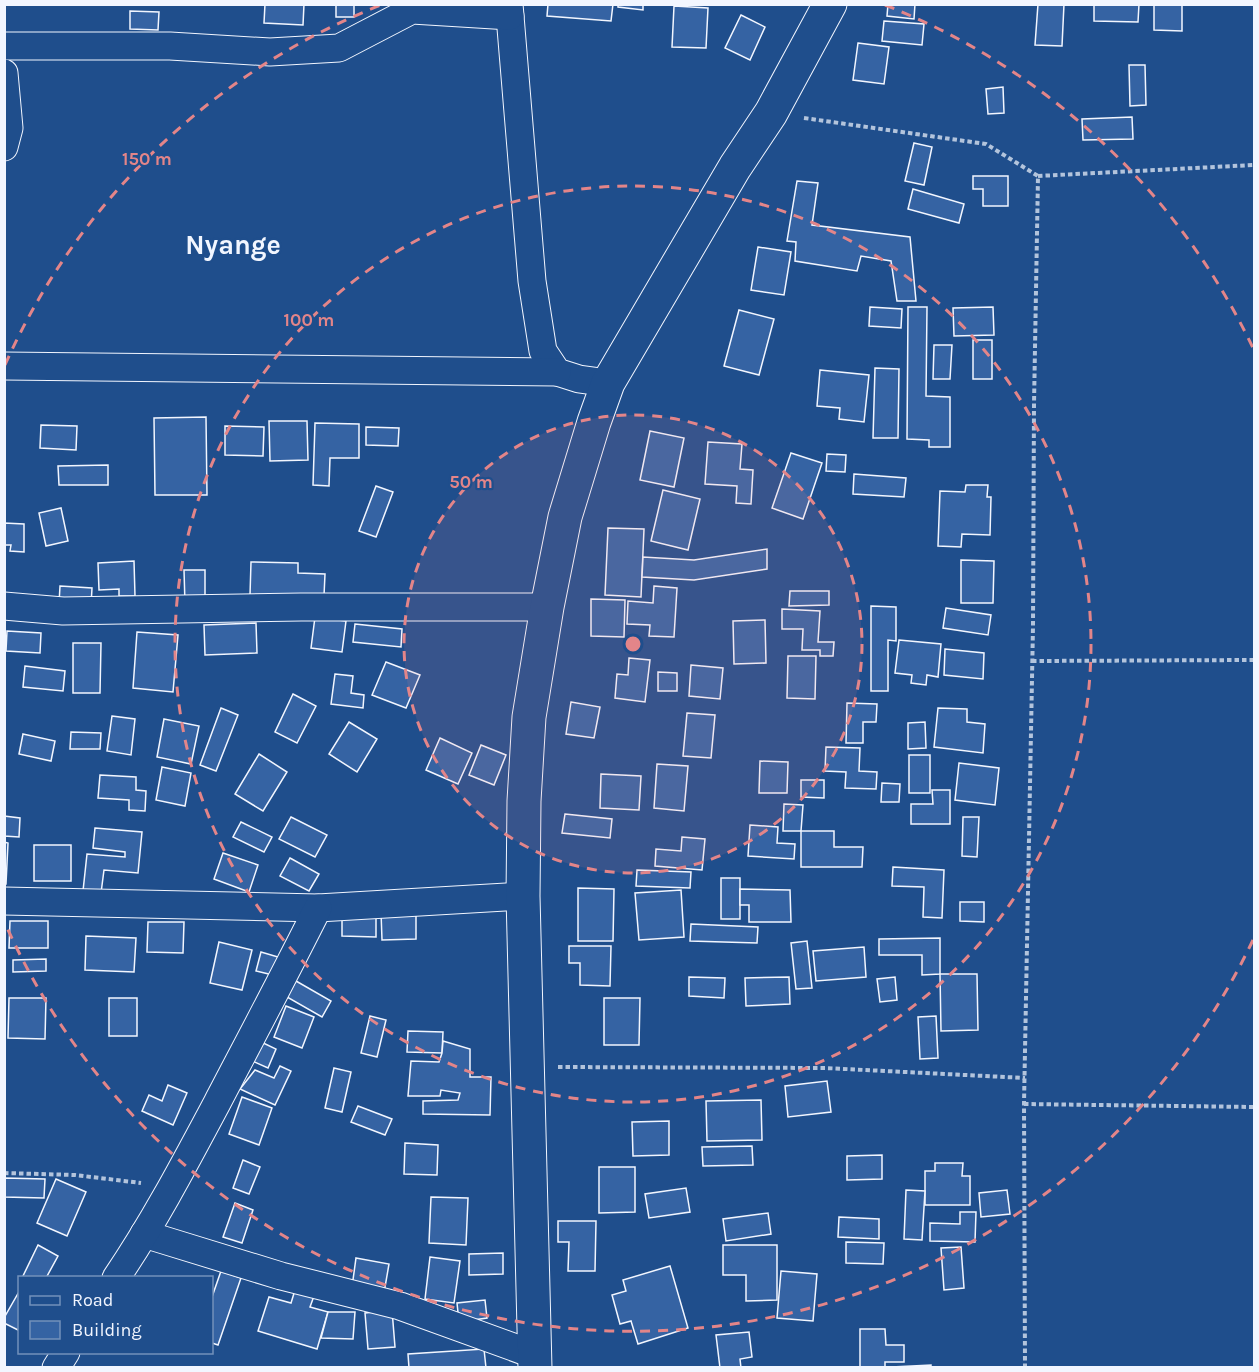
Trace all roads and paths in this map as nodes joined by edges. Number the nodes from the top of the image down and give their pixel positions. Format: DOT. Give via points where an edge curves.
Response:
graph roads {
  1 [pos="830,4"];
  2 [pos="510,10"];
  3 [pos="4,46"];
  4 [pos="4,74"];
  5 [pos="771,113"];
  6 [pos="4,147"];
  7 [pos="1254,165"];
  8 [pos="1038,176"];
  9 [pos="4,366"];
  10 [pos="557,372"];
  11 [pos="608,383"];
  12 [pos="4,606"];
  13 [pos="548,607"];
  14 [pos="1254,660"];
  15 [pos="1032,661"];
  16 [pos="523,896"];
  17 [pos="4,901"];
  18 [pos="318,908"];
  19 [pos="527,1066"];
  20 [pos="1025,1078"];
  21 [pos="1024,1104"];
  22 [pos="1254,1107"];
  23 [pos="4,1173"];
  24 [pos="173,1186"];
  25 [pos="144,1234"];
  26 [pos="117,1276"];
  27 [pos="65,1354"];
  28 [pos="535,1361"];
  29 [pos="56,1368"];
  30 [pos="1025,1368"];
  1 -- 5 [label="highway"];
  2 -- 3 [label="street" via="412,10 339,48 270,52 170,46"];
  2 -- 10 [label="street" via="532,282 543,351"];
  4 -- 6 [label="street" via="9,128"];
  5 -- 8 [label="path" via="986,144"];
  5 -- 11 [label="highway"];
  7 -- 8 [label="path"];
  8 -- 15 [label="path"];
  9 -- 10 [label="street"];
  10 -- 11 [label="street"];
  11 -- 13 [label="highway" via="565,517"];
  12 -- 13 [label="street" via="63,611"];
  13 -- 16 [label="highway" via="529,717"];
  14 -- 15 [label="path"];
  15 -- 20 [label="path"];
  16 -- 18 [label="street"];
  16 -- 19 [label="highway"];
  17 -- 18 [label="street"];
  18 -- 24 [label="street"];
  19 -- 20 [label="path" via="825,1068"];
  19 -- 28 [label="highway"];
  20 -- 21 [label="path"];
  21 -- 22 [label="path"];
  21 -- 30 [label="path"];
  23 -- 24 [label="path" via="75,1175"];
  24 -- 25 [label="street"];
  25 -- 26 [label="street"];
  25 -- 28 [label="street" via="281,1276 400,1306"];
  27 -- 29 [label="street"];
}
